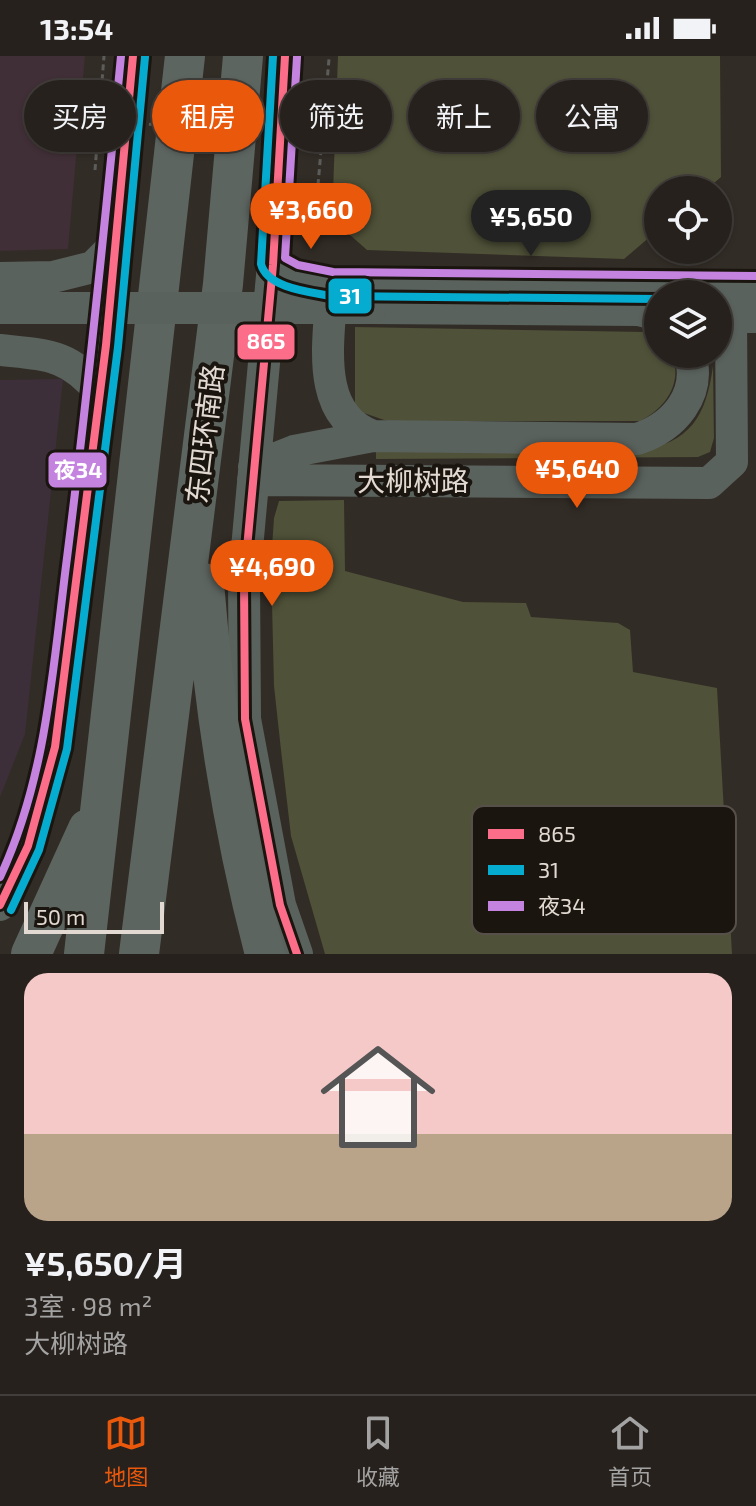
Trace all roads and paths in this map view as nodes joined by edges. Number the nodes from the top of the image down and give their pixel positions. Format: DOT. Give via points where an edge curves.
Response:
graph roads {
  1 [pos="104,56"];
  2 [pos="133,56"];
  3 [pos="185,56"];
  4 [pos="243,56"];
  5 [pos="285,56"];
  6 [pos="329,59"];
  7 [pos="102,80"];
  8 [pos="327,80"];
  9 [pos="136,123"];
  10 [pos="280,132"];
  11 [pos="96,152"];
  12 [pos="321,152"];
  13 [pos="95,170"];
  14 [pos="318,185"];
  15 [pos="116,244"];
  16 [pos="273,265"];
  17 [pos="0,278"];
  18 [pos="332,284"];
  19 [pos="743,303"];
  20 [pos="0,308"];
  21 [pos="644,311"];
  22 [pos="0,350"];
  23 [pos="692,368"];
  24 [pos="100,392"];
  25 [pos="373,436"];
  26 [pos="254,473"];
  27 [pos="197,499"];
  28 [pos="101,800"];
  29 [pos="0,905"];
  30 [pos="31,954"];
  31 [pos="84,954"];
  32 [pos="139,954"];
  33 [pos="265,954"];
  34 [pos="297,954"];
  1 -- 7 [label="path"];
  2 -- 15 [label="street"];
  3 -- 28 [label="highway"];
  4 -- 27 [label="highway, 东四环南路"];
  5 -- 16 [label="street"];
  6 -- 8 [label="path"];
  9 -- 10 [label="path, bridge"];
  11 -- 13 [label="path"];
  12 -- 14 [label="path"];
  15 -- 17 [label="street" via="93,267 53,277"];
  15 -- 24 [label="street"];
  16 -- 18 [label="street, 大柳树路" via="294,276"];
  16 -- 26 [label="street"];
  18 -- 19 [label="street, 大柳树路"];
  18 -- 25 [label="street" via="329,376 334,400 354,429"];
  19 -- 26 [label="street, 大柳树路" via="732,462 709,483"];
  20 -- 21 [label="street, bridge"];
  22 -- 24 [label="street" via="51,355 81,369"];
  23 -- 25 [label="street" via="681,410 652,434 621,440"];
  24 -- 29 [label="street" via="55,747 28,846"];
  25 -- 26 [label="street" via="294,451"];
  26 -- 34 [label="street" via="244,581 245,719 280,905"];
  27 -- 32 [label="highway, 东四环南路"];
  27 -- 33 [label="highway" via="209,653 229,787"];
  28 -- 30 [label="highway"];
  28 -- 31 [label="highway"];
}
